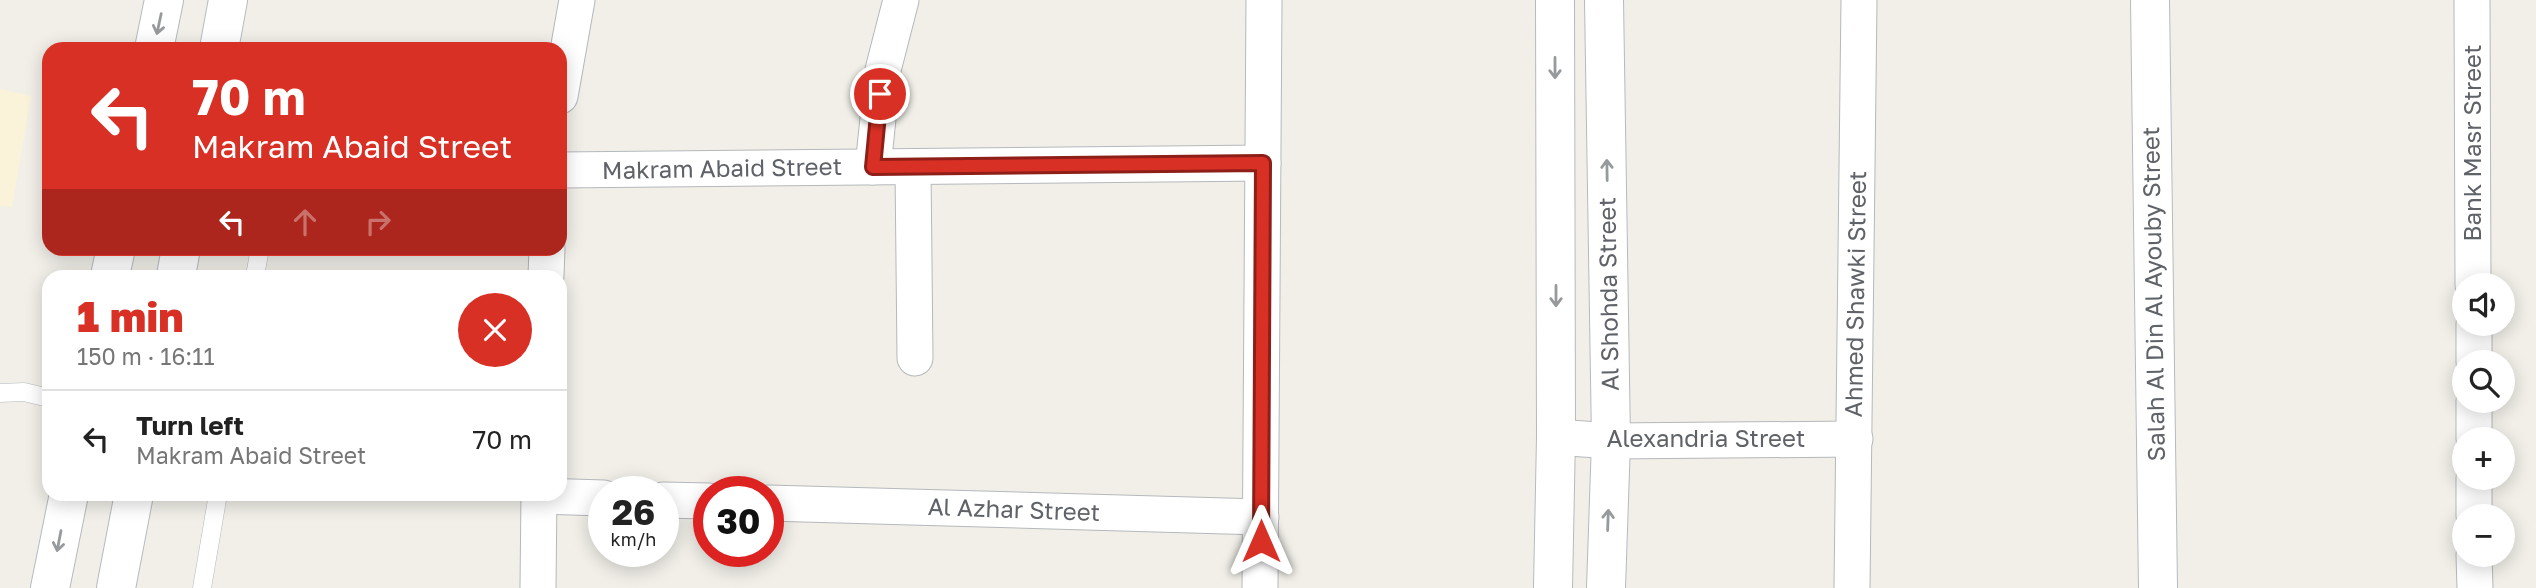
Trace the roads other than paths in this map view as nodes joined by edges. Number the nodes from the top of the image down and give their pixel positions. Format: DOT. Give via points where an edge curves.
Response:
graph roads {
  1 [pos="164,0"];
  2 [pos="228,0"];
  3 [pos="577,0"];
  4 [pos="901,0"];
  5 [pos="1264,0"];
  6 [pos="1555,0"];
  7 [pos="1604,0"];
  8 [pos="1859,0"];
  9 [pos="2150,0"];
  10 [pos="2472,0"];
  11 [pos="155,42"];
  12 [pos="220,42"];
  13 [pos="567,56"];
  14 [pos="1263,163"];
  15 [pos="873,167"];
  16 [pos="913,167"];
  17 [pos="567,170"];
  18 [pos="2473,273"];
  19 [pos="915,358"];
  20 [pos="0,393"];
  21 [pos="42,396"];
  22 [pos="1556,437"];
  23 [pos="1855,439"];
  24 [pos="1611,441"];
  25 [pos="567,496"];
  26 [pos="588,497"];
  27 [pos="68,501"];
  28 [pos="133,501"];
  29 [pos="217,501"];
  30 [pos="539,501"];
  31 [pos="784,503"];
  32 [pos="1261,517"];
  33 [pos="2474,567"];
  34 [pos="50,588"];
  35 [pos="116,588"];
  36 [pos="202,588"];
  37 [pos="538,588"];
  38 [pos="1260,588"];
  39 [pos="1553,588"];
  40 [pos="1606,588"];
  41 [pos="1852,588"];
  42 [pos="2158,588"];
  43 [pos="2475,588"];
  1 -- 11 [label="street, one-way"];
  2 -- 12 [label="street"];
  3 -- 13 [label="street"];
  4 -- 15 [label="street" via="883,70"];
  5 -- 14 [label="street"];
  6 -- 22 [label="street, one-way"];
  24 -- 7 [label="street, Al Shohda Street, one-way"];
  8 -- 23 [label="street, Ahmed Shawki Street"];
  9 -- 42 [label="street, Salah Al Din Al Ayouby Street"];
  10 -- 18 [label="street, Bank Masr Street"];
  14 -- 16 [label="street, Makram Abaid Street"];
  14 -- 32 [label="street"];
  15 -- 16 [label="street, Makram Abaid Street"];
  15 -- 17 [label="street, Makram Abaid Street"];
  16 -- 19 [label="street"];
  20 -- 21 [label="lane"];
  22 -- 24 [label="street, Alexandria Street"];
  22 -- 39 [label="street"];
  23 -- 24 [label="street, Alexandria Street"];
  23 -- 41 [label="street, Ahmed Shawki Street"];
  40 -- 24 [label="street, Al Shohda Street, one-way"];
  25 -- 26 [label="street"];
  27 -- 34 [label="street, one-way"];
  28 -- 35 [label="street"];
  29 -- 36 [label="lane"];
  30 -- 37 [label="street"];
  31 -- 32 [label="street, Al Azhar Street"];
  32 -- 38 [label="street"];
  33 -- 43 [label="street"];
}
